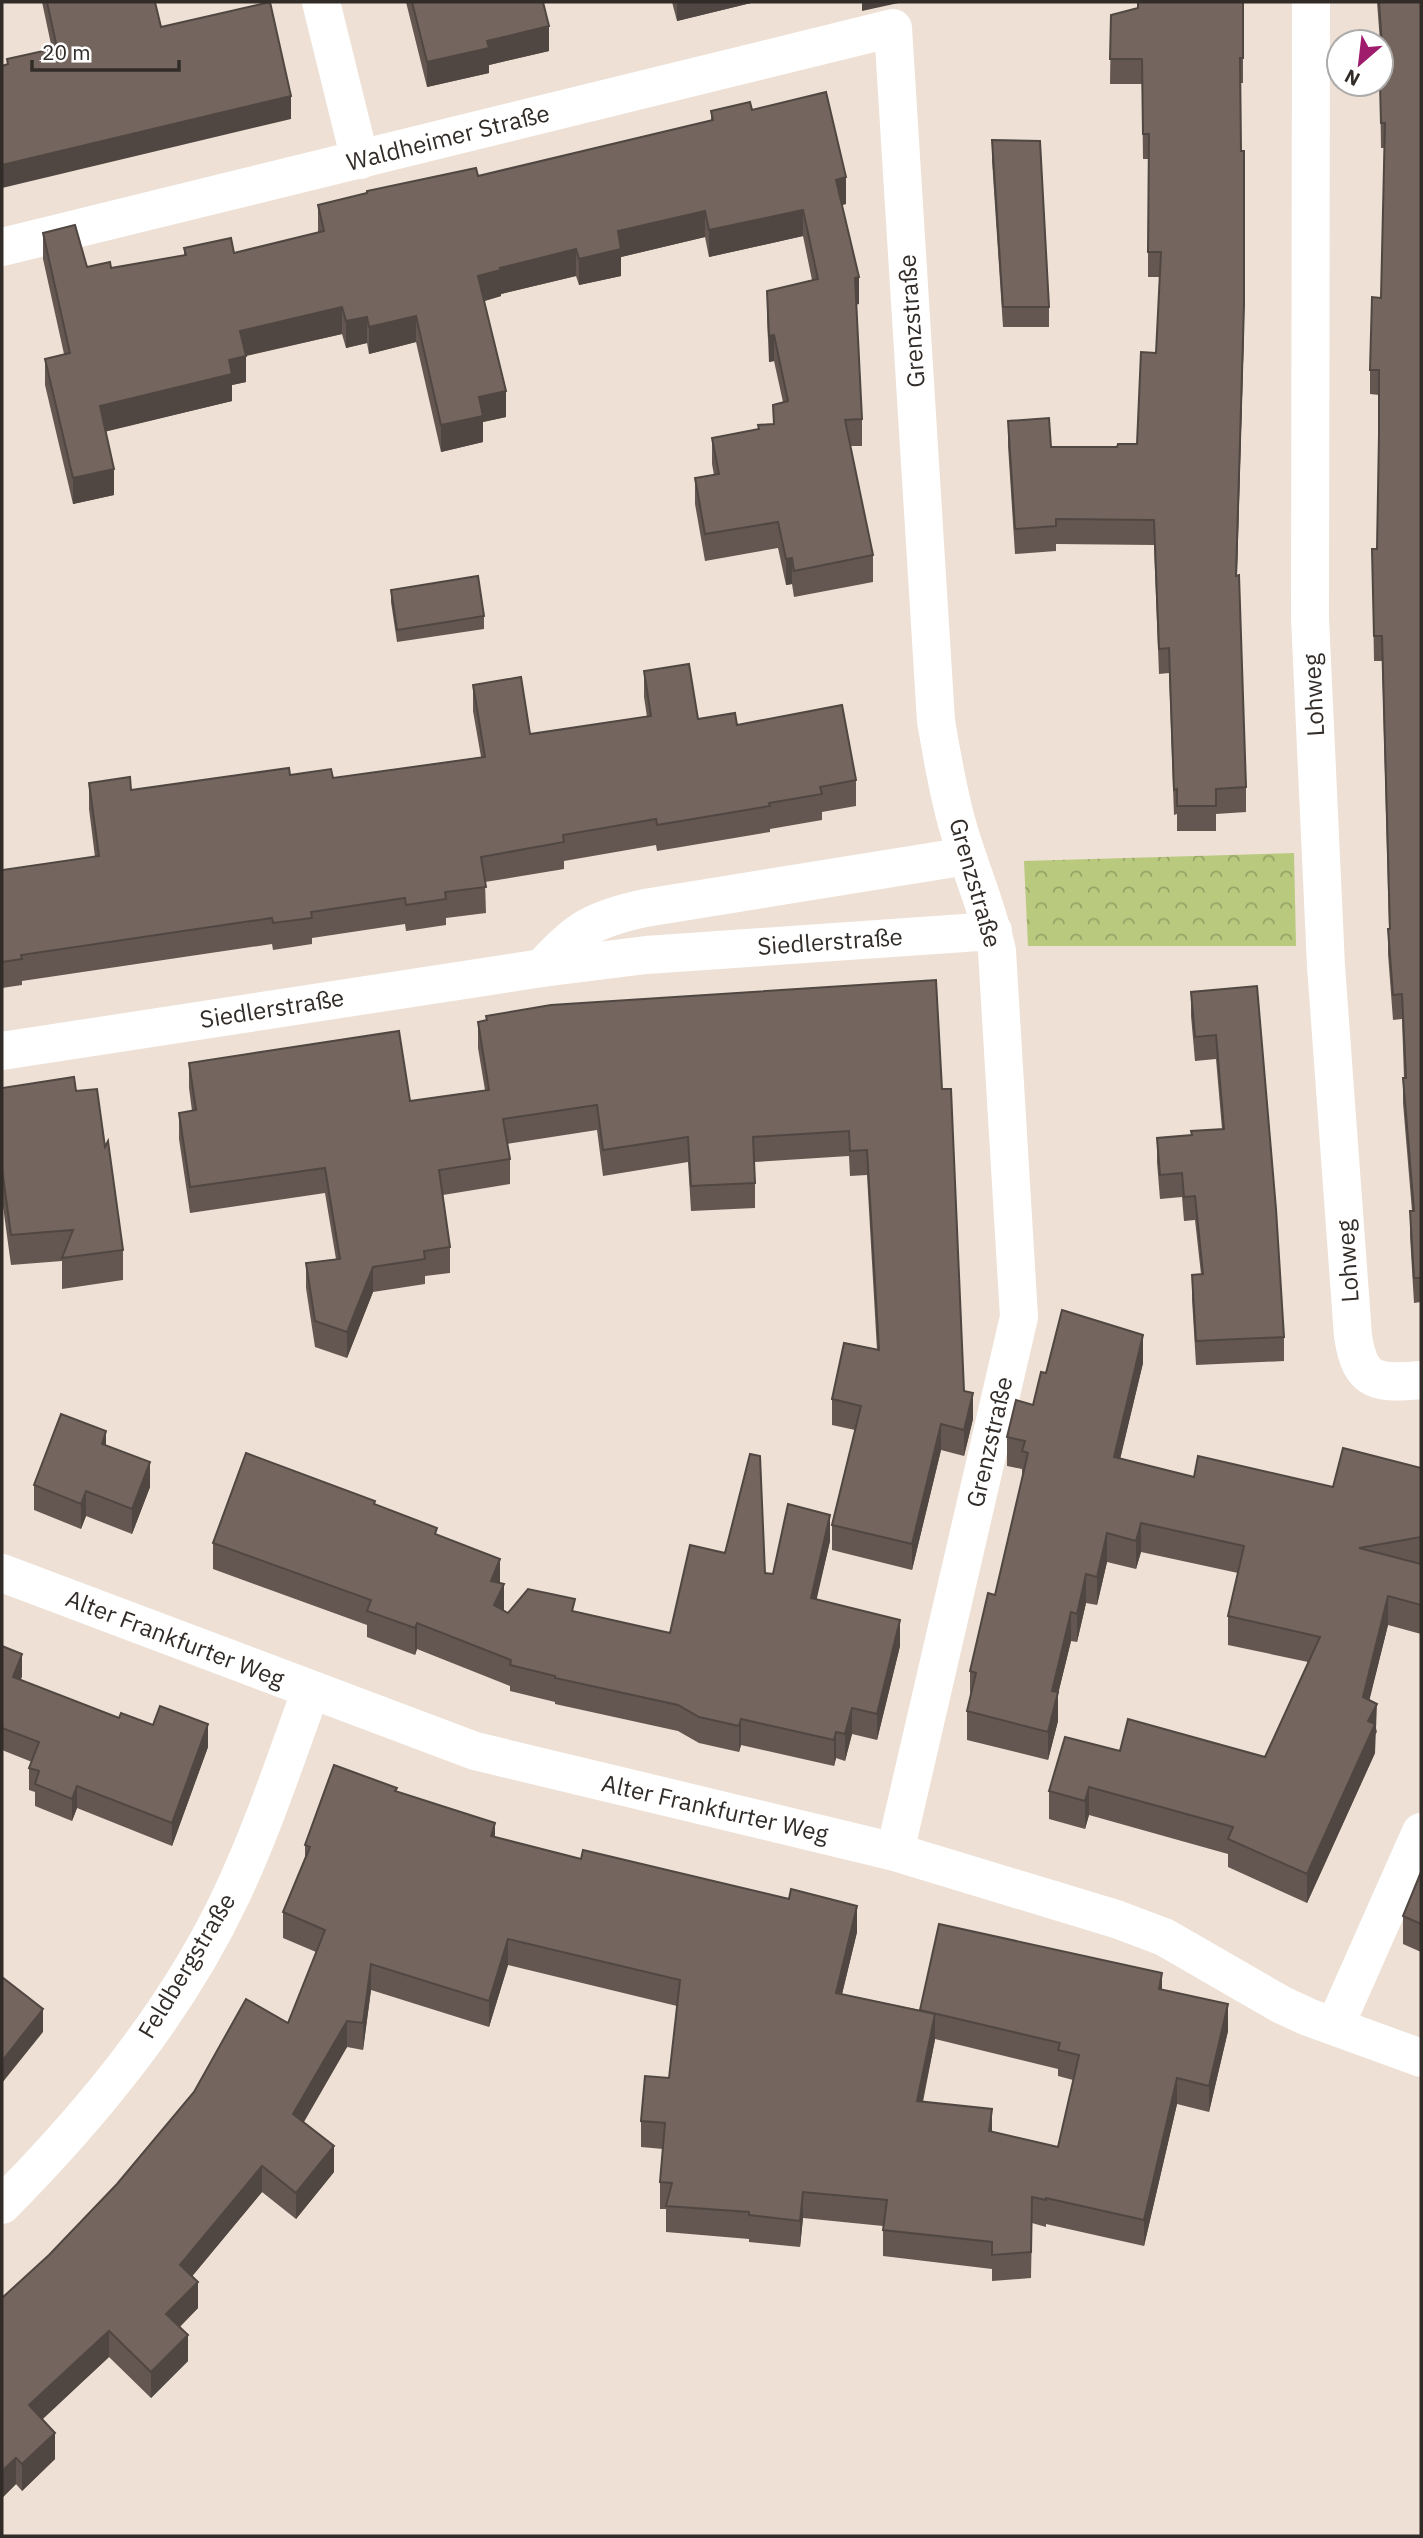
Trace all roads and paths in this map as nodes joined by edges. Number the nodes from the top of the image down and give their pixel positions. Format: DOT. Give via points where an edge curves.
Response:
graph roads {
  1 [pos="321,2"];
  2 [pos="1311,2"];
  3 [pos="893,28"];
  4 [pos="360,160"];
  5 [pos="2,247"];
  6 [pos="967,856"];
  7 [pos="993,931"];
  8 [pos="542,968"];
  9 [pos="2,1051"];
  10 [pos="1421,1380"];
  11 [pos="2,1573"];
  12 [pos="311,1690"];
  13 [pos="1421,1832"];
  14 [pos="895,1852"];
  15 [pos="1335,2026"];
  16 [pos="1421,2058"];
  17 [pos="2,2205"];
  1 -- 4 [label="street"];
  2 -- 10 [label="street, Lohweg" via="1310,618 1326,966 1353,1336 1363,1370 1376,1379"];
  3 -- 4 [label="street, Waldheimer Straße"];
  3 -- 6 [label="street, Grenzstraße" via="936,721"];
  4 -- 5 [label="street, Waldheimer Straße"];
  6 -- 7 [label="street, Grenzstraße"];
  6 -- 8 [label="street" via="609,916 586,927"];
  7 -- 8 [label="street, Siedlerstraße" via="646,955"];
  7 -- 14 [label="street, Grenzstraße" via="1019,1317"];
  8 -- 9 [label="street, Siedlerstraße"];
  11 -- 12 [label="street, Alter Frankfurter Weg"];
  12 -- 14 [label="street, Alter Frankfurter Weg" via="504,1759"];
  12 -- 17 [label="street, Feldbergstraße" via="245,1866 200,1953 96,2104"];
  13 -- 15 [label="street"];
  14 -- 15 [label="street, Alter Frankfurter Weg" via="1143,1929 1282,2005"];
  15 -- 16 [label="street, Alter Frankfurter Weg"];
}
